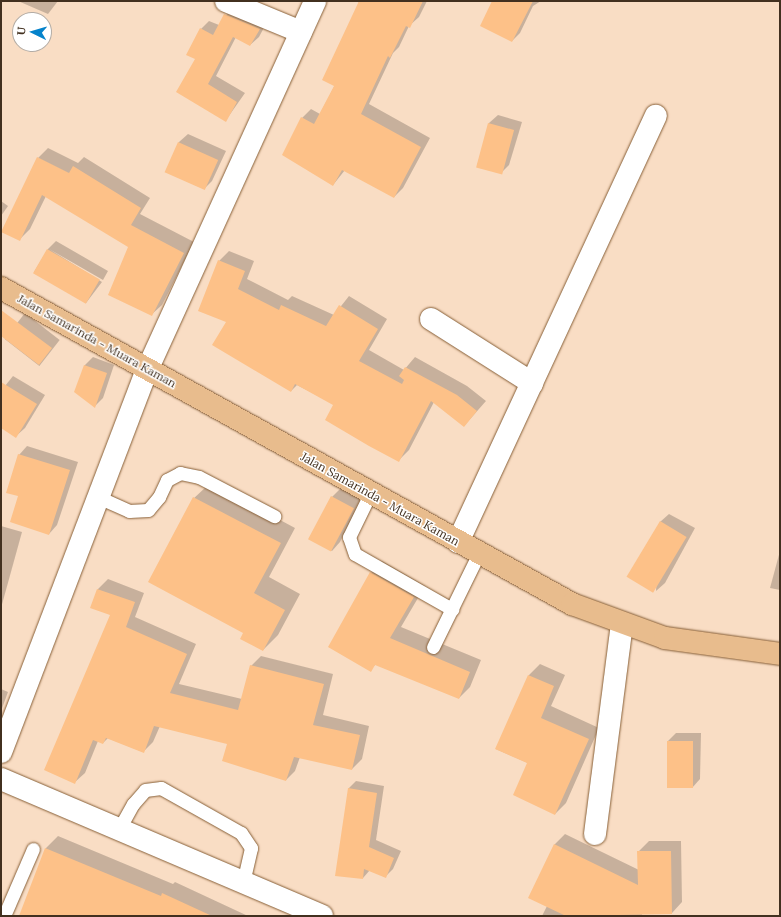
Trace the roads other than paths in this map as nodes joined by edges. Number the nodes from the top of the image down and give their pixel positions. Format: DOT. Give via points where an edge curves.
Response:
graph roads {
  1 [pos="226,1"];
  2 [pos="315,1"];
  3 [pos="301,32"];
  4 [pos="656,116"];
  5 [pos="1,288"];
  6 [pos="431,319"];
  7 [pos="148,368"];
  8 [pos="532,383"];
  9 [pos="370,494"];
  10 [pos="98,497"];
  11 [pos="274,516"];
  12 [pos="458,542"];
  13 [pos="479,553"];
  14 [pos="452,609"];
  15 [pos="622,624"];
  16 [pos="433,647"];
  17 [pos="780,654"];
  18 [pos="1,752"];
  19 [pos="1,779"];
  20 [pos="119,829"];
  21 [pos="595,834"];
  22 [pos="34,849"];
  23 [pos="243,882"];
  24 [pos="4,916"];
  25 [pos="322,916"];
  1 -- 3 [label="street"];
  2 -- 3 [label="street"];
  3 -- 7 [label="street"];
  4 -- 8 [label="street"];
  5 -- 7 [label="main road, Jalan Samarinda - Muara Kaman"];
  6 -- 8 [label="street"];
  7 -- 9 [label="main road, Jalan Samarinda - Muara Kaman"];
  7 -- 10 [label="street"];
  8 -- 12 [label="street"];
  9 -- 12 [label="main road, Jalan Samarinda - Muara Kaman"];
  9 -- 14 [label="lane" via="349,537 355,554"];
  10 -- 11 [label="lane" via="129,511 148,510 159,497 167,480 180,473 199,477"];
  10 -- 18 [label="street"];
  12 -- 13 [label="main road, Jalan Samarinda - Muara Kaman"];
  13 -- 14 [label="lane"];
  13 -- 15 [label="main road, Jalan Samarinda - Muara Kaman" via="572,604"];
  14 -- 16 [label="lane"];
  15 -- 17 [label="main road, Jalan Samarinda - Muara Kaman" via="664,638"];
  15 -- 21 [label="street"];
  19 -- 20 [label="street"];
  20 -- 23 [label="street"];
  20 -- 23 [label="lane" via="133,804 145,790 162,788 241,833 252,848"];
  22 -- 24 [label="lane"];
  23 -- 25 [label="street"];
}
